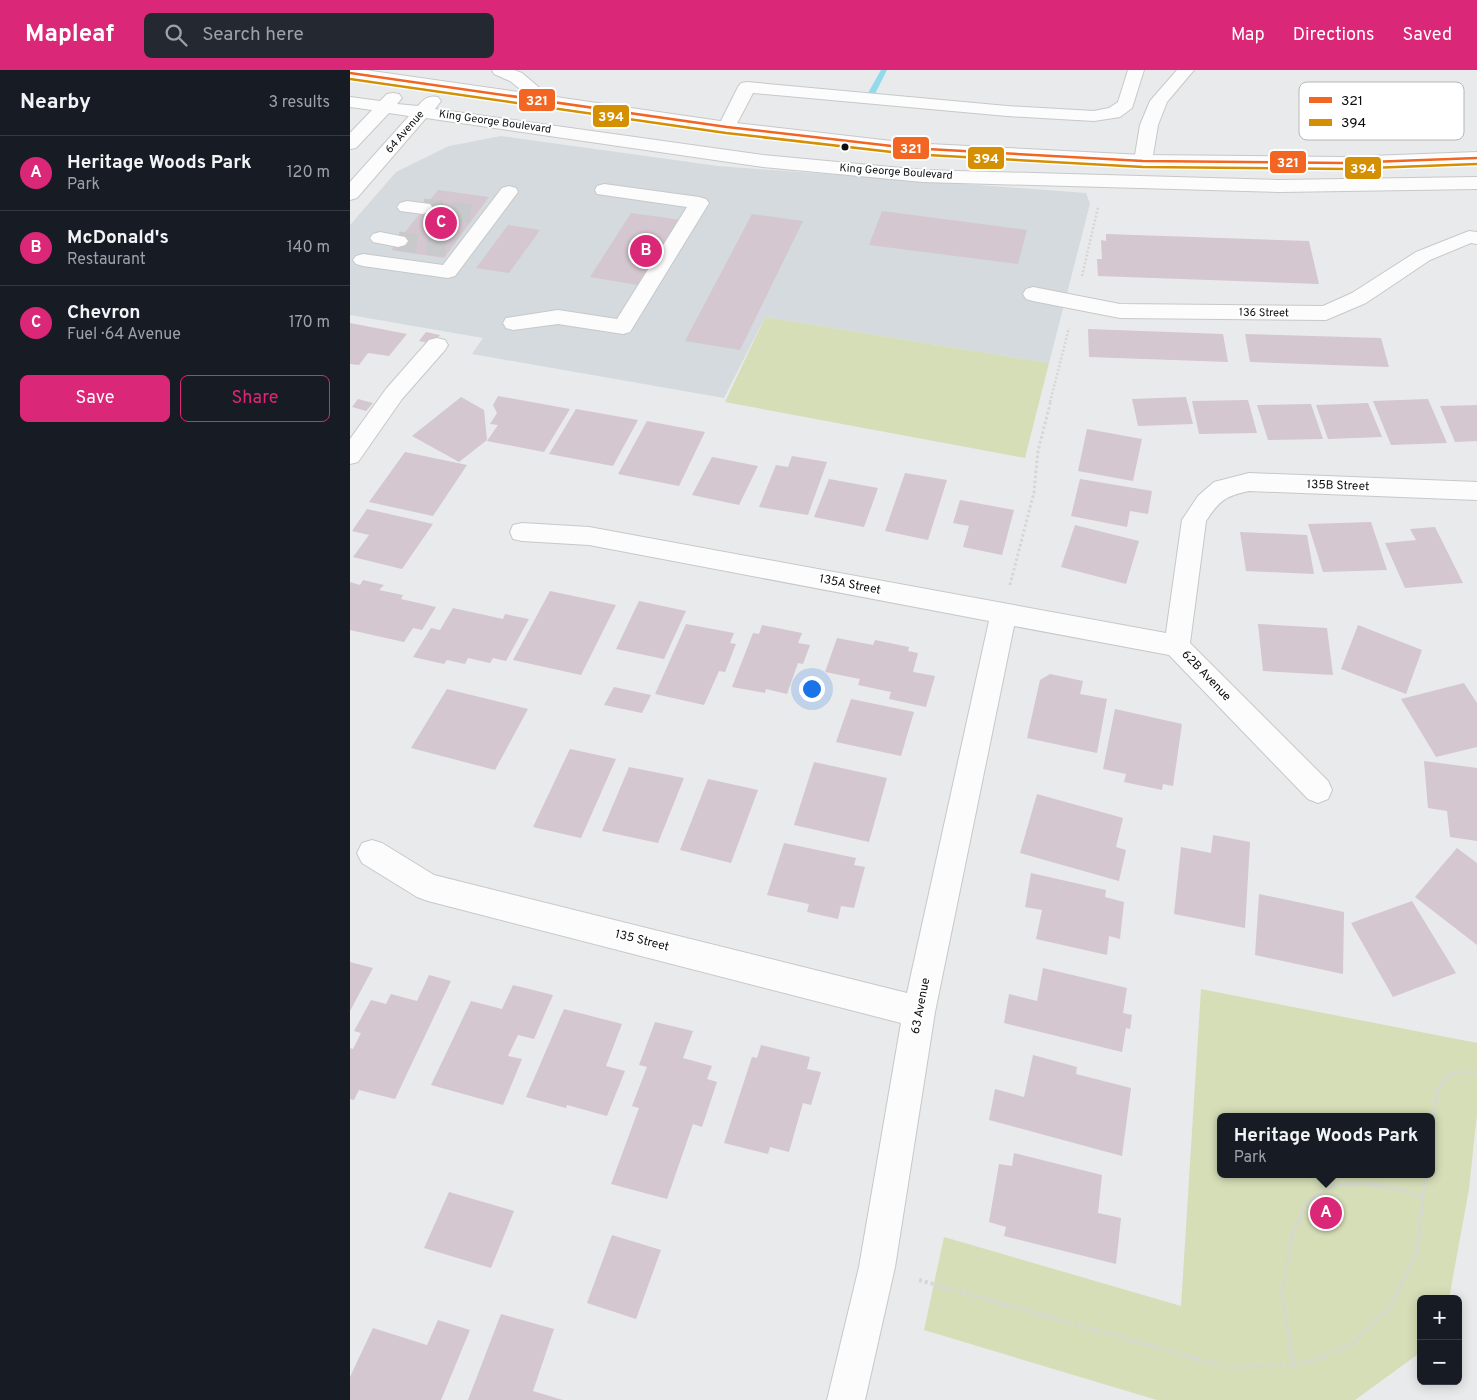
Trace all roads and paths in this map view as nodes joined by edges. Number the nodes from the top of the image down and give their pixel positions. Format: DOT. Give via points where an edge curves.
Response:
graph roads {
  1 [pos="500,70"];
  2 [pos="1136,70"];
  3 [pos="1186,70"];
  4 [pos="458,71"];
  5 [pos="350,73"];
  6 [pos="415,75"];
  7 [pos="446,85"];
  8 [pos="544,100"];
  9 [pos="350,102"];
  10 [pos="384,107"];
  11 [pos="423,112"];
  12 [pos="727,127"];
  13 [pos="350,144"];
  14 [pos="1477,158"];
  15 [pos="1143,161"];
  16 [pos="1102,182"];
  17 [pos="1477,183"];
  18 [pos="604,190"];
  19 [pos="508,192"];
  20 [pos="350,194"];
  21 [pos="1477,238"];
  22 [pos="363,260"];
  23 [pos="1033,294"];
  24 [pos="1076,302"];
  25 [pos="513,323"];
  26 [pos="437,345"];
  27 [pos="350,456"];
  28 [pos="1477,491"];
  29 [pos="1206,502"];
  30 [pos="522,532"];
  31 [pos="1006,603"];
  32 [pos="1177,646"];
  33 [pos="1318,790"];
  34 [pos="372,853"];
  35 [pos="919,1012"];
  36 [pos="1477,1071"];
  37 [pos="1434,1113"];
  38 [pos="1426,1178"];
  39 [pos="1423,1198"];
  40 [pos="919,1280"];
  41 [pos="1293,1365"];
  42 [pos="846,1400"];
  1 -- 8 [label="main road" via="516,77"];
  2 -- 12 [label="main road" via="1126,104 1114,113 1094,116 1007,111 747,86"];
  3 -- 15 [label="main road" via="1159,100 1149,125"];
  4 -- 7 [label="main road, 64 Avenue"];
  5 -- 6 [label="main road, King George Boulevard"];
  6 -- 7 [label="main road, King George Boulevard"];
  6 -- 10 [label="main road"];
  7 -- 8 [label="main road, King George Boulevard"];
  7 -- 11 [label="main road, 64 Avenue"];
  8 -- 12 [label="main road, King George Boulevard"];
  9 -- 10 [label="main road, King George Boulevard"];
  10 -- 11 [label="main road, King George Boulevard"];
  10 -- 13 [label="main road"];
  11 -- 16 [label="main road, King George Boulevard" via="763,161 923,176"];
  11 -- 20 [label="main road, 64 Avenue"];
  12 -- 15 [label="main road, King George Boulevard" via="909,148"];
  14 -- 15 [label="main road, King George Boulevard" via="1343,163"];
  16 -- 17 [label="main road, King George Boulevard" via="1279,186"];
  16 -- 24 [label="path"];
  18 -- 25 [label="main road" via="699,203 622,327 558,317"];
  19 -- 22 [label="main road" via="483,215 458,249 448,272"];
  21 -- 24 [label="main road, 136 Street" via="1469,237 1423,256 1359,298 1326,313 1120,311"];
  23 -- 24 [label="main road, 136 Street"];
  24 -- 31 [label="path" via="1038,451 1034,492"];
  26 -- 27 [label="main road" via="394,394"];
  28 -- 29 [label="main road, 135B Street" via="1249,482 1222,488"];
  29 -- 32 [label="main road, 62B Avenue" via="1194,520"];
  30 -- 31 [label="main road, 135A Street" via="589,536"];
  31 -- 32 [label="main road, 135A Street"];
  31 -- 35 [label="main road, 63 Avenue"];
  32 -- 33 [label="main road, 62B Avenue"];
  34 -- 35 [label="main road, 135 Street" via="428,887"];
  35 -- 42 [label="main road, 63 Avenue" via="876,1267"];
  36 -- 37 [label="path" via="1450,1073 1438,1090"];
  38 -- 39 [label="path"];
  39 -- 41 [label="path" via="1418,1251 1392,1304 1353,1343 1313,1361"];
  39 -- 41 [label="path" via="1368,1184 1335,1185 1309,1200 1293,1232 1282,1293"];
  40 -- 41 [label="path" via="1226,1367"];
}
